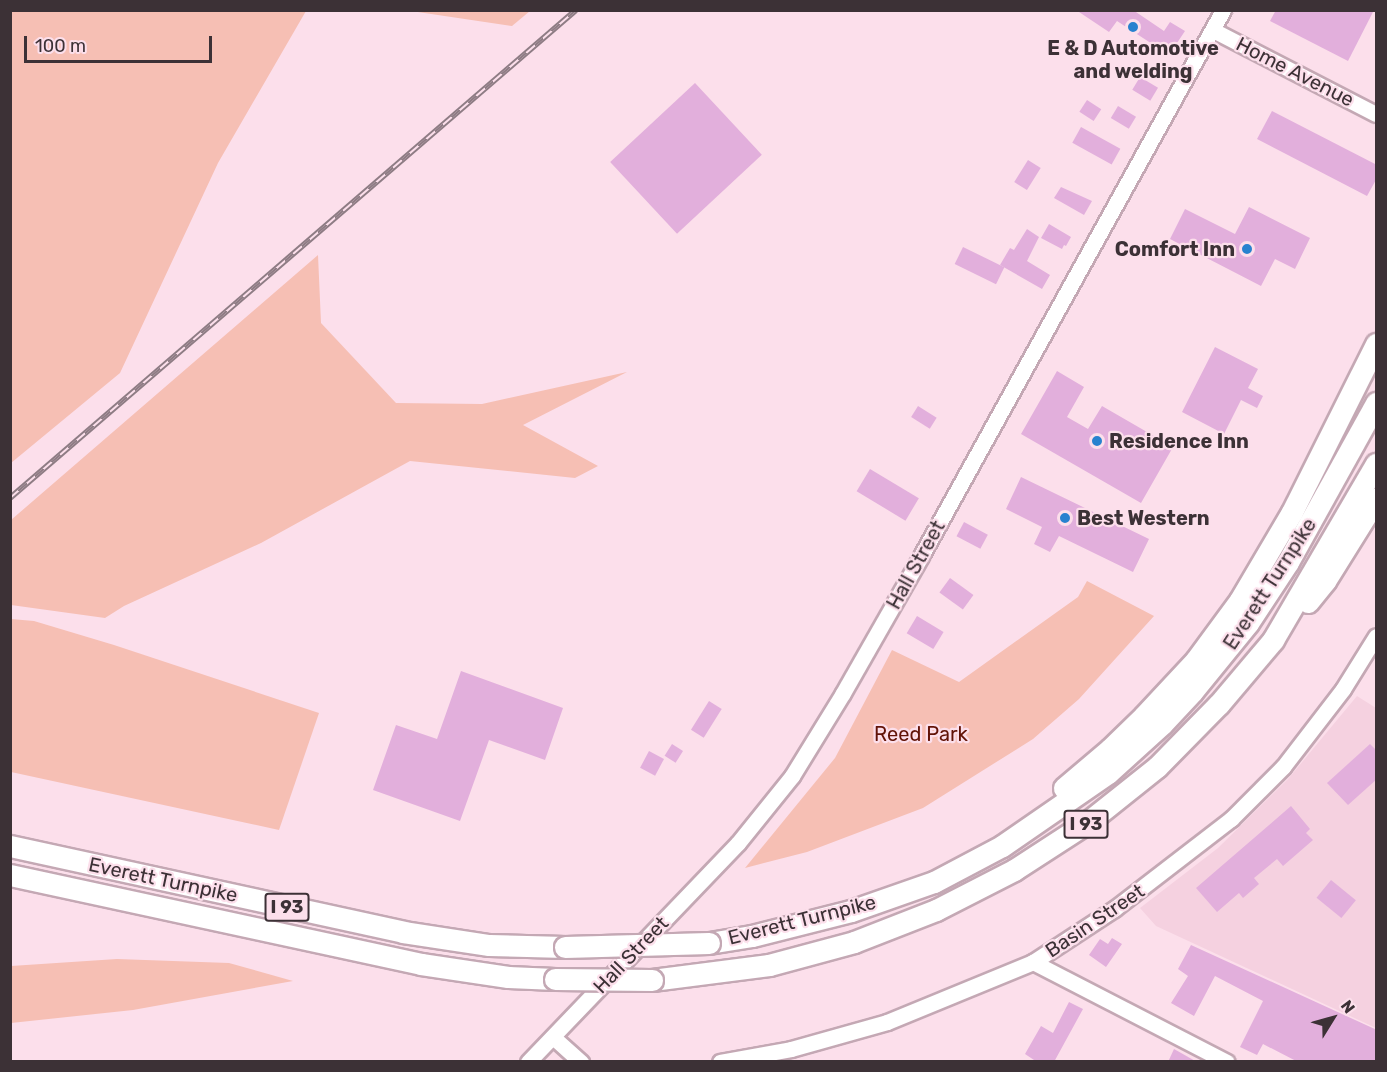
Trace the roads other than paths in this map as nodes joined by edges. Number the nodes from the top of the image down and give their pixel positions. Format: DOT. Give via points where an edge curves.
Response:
graph roads {
  1 [pos="1223,10"];
  2 [pos="1213,30"];
  3 [pos="1377,114"];
  4 [pos="1377,344"];
  5 [pos="1377,403"];
  6 [pos="1377,464"];
  7 [pos="1377,499"];
  8 [pos="1377,636"];
  9 [pos="1273,640"];
  10 [pos="10,846"];
  11 [pos="10,875"];
  12 [pos="934,882"];
  13 [pos="10,887"];
  14 [pos="141,903"];
  15 [pos="1033,962"];
  16 [pos="552,1037"];
  17 [pos="528,1062"];
  18 [pos="581,1062"];
  19 [pos="720,1062"];
  20 [pos="1227,1062"];
  1 -- 2 [label="street, Hall Street"];
  2 -- 3 [label="street, Home Avenue"];
  2 -- 16 [label="street, Hall Street" via="1008,403 798,766 738,843"];
  4 -- 12 [label="highway" via="1292,512 1240,600 1196,660 1144,716 1082,773"];
  5 -- 12 [label="highway, Everett Turnpike / I 93" via="1288,562 1248,624 1192,692 1099,779 1002,846"];
  6 -- 9 [label="highway, Everett Turnpike / I 93"];
  7 -- 9 [label="highway" via="1324,581"];
  8 -- 15 [label="street, Basin Street" via="1343,689 1283,767 1231,819 1114,909"];
  9 -- 14 [label="highway, Everett Turnpike / I 93, bridge" via="1219,704 1157,767 1088,822 1014,870 936,910 854,942 769,964 652,980 508,976 421,964"];
  10 -- 12 [label="highway, Everett Turnpike / I 93, bridge" via="403,932 489,945 709,943 851,911"];
  11 -- 14 [label="highway, Everett Turnpike / I 93"];
  13 -- 14 [label="highway"];
  15 -- 19 [label="street, Basin Street" via="887,1022 791,1049"];
  15 -- 20 [label="street"];
  16 -- 17 [label="street, Hall Street"];
  16 -- 18 [label="street"];
}
